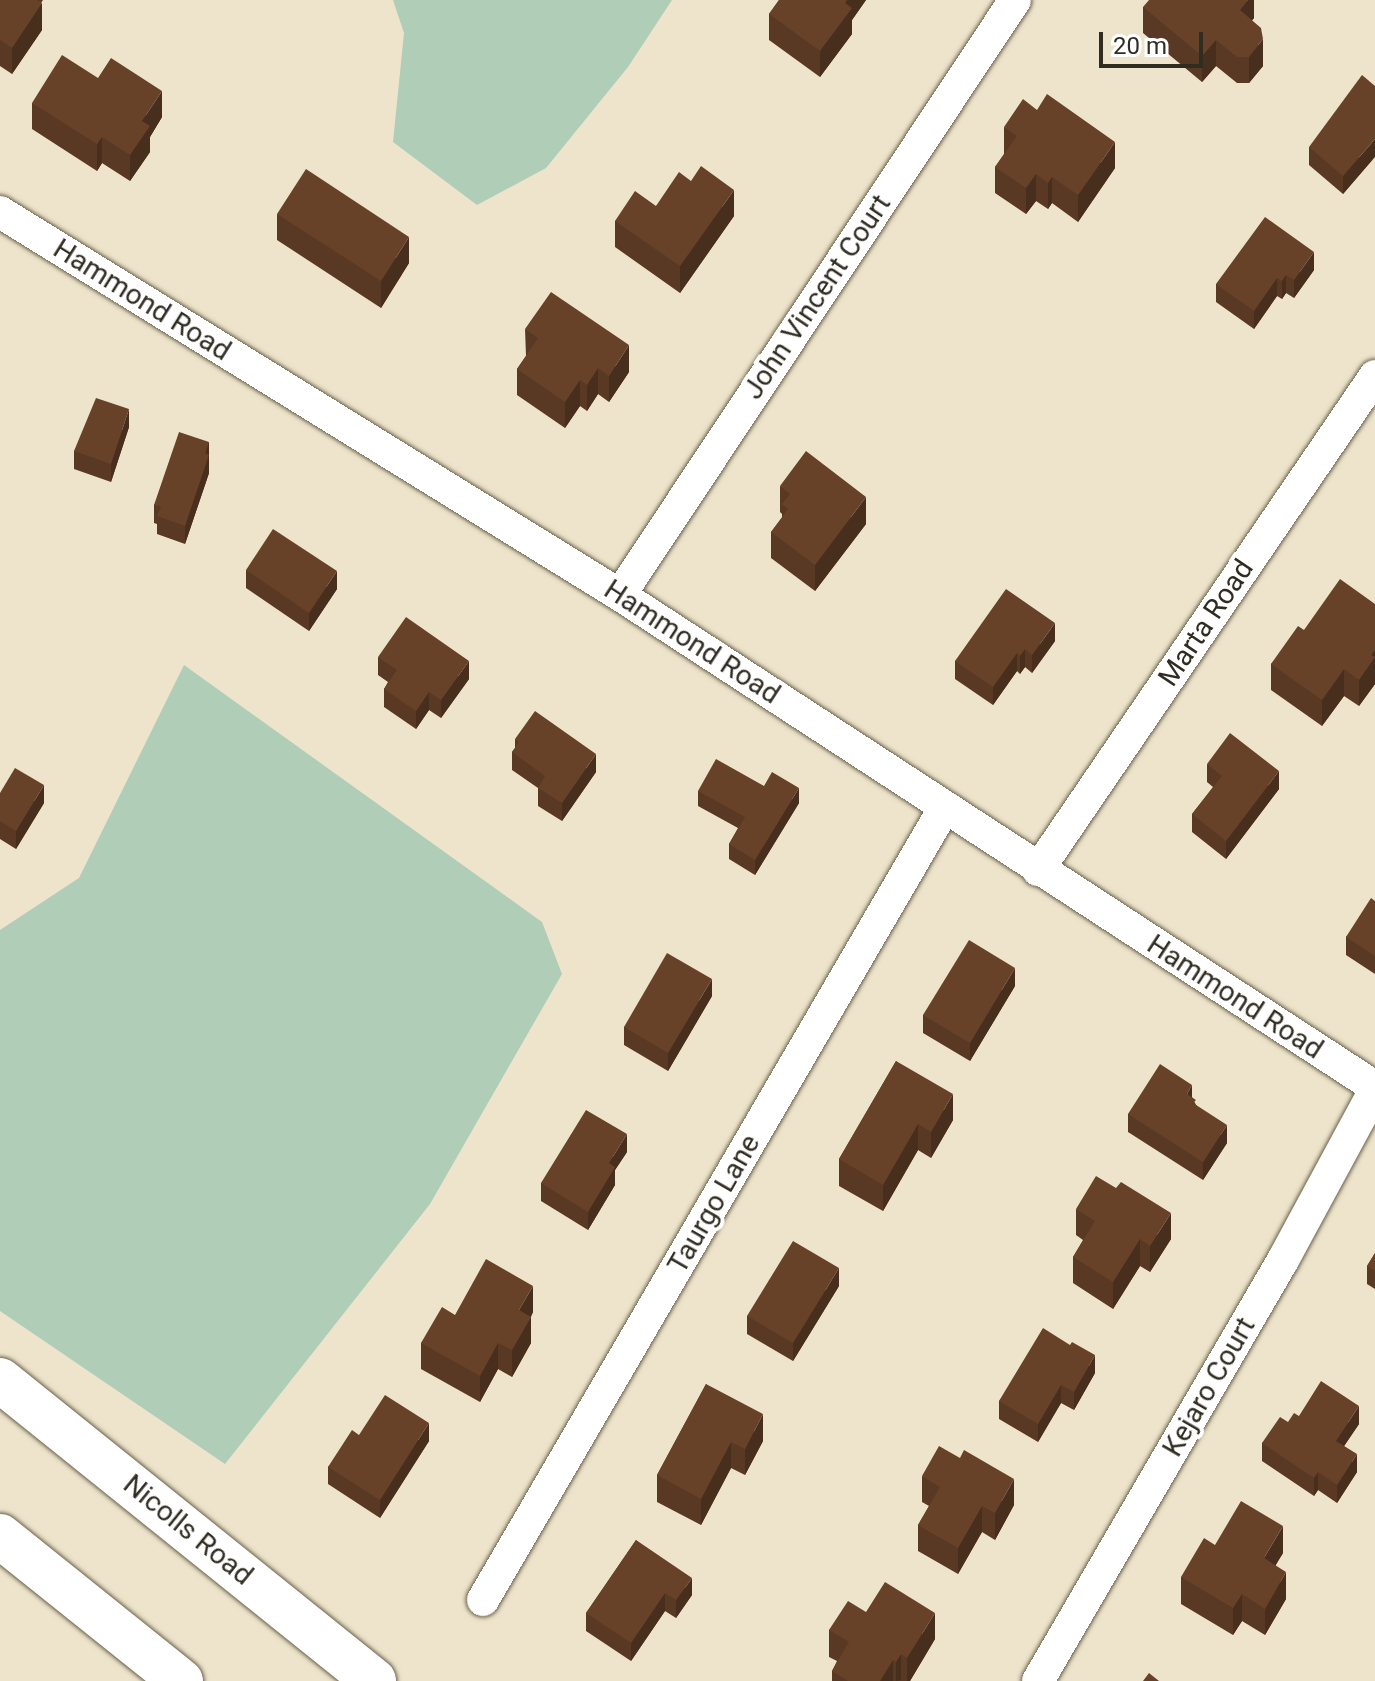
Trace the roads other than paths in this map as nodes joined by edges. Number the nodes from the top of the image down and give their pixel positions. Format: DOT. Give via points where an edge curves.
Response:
graph roads {
  1 [pos="1015,0"];
  2 [pos="0,212"];
  3 [pos="1375,376"];
  4 [pos="620,595"];
  5 [pos="945,807"];
  6 [pos="1038,870"];
  7 [pos="1375,1089"];
  8 [pos="0,1380"];
  9 [pos="0,1536"];
  10 [pos="483,1600"];
  11 [pos="181,1681"];
  12 [pos="374,1681"];
  13 [pos="1038,1681"];
  1 -- 4 [label="street, John Vincent Court"];
  2 -- 4 [label="street, Hammond Road"];
  3 -- 6 [label="street, Marta Road"];
  4 -- 5 [label="street, Hammond Road"];
  5 -- 6 [label="street, Hammond Road"];
  5 -- 10 [label="street, Taurgo Lane"];
  6 -- 7 [label="street, Hammond Road"];
  7 -- 13 [label="street, Kejaro Court" via="1283,1260"];
  8 -- 12 [label="highway, Nicolls Road"];
  9 -- 11 [label="highway"];
}
